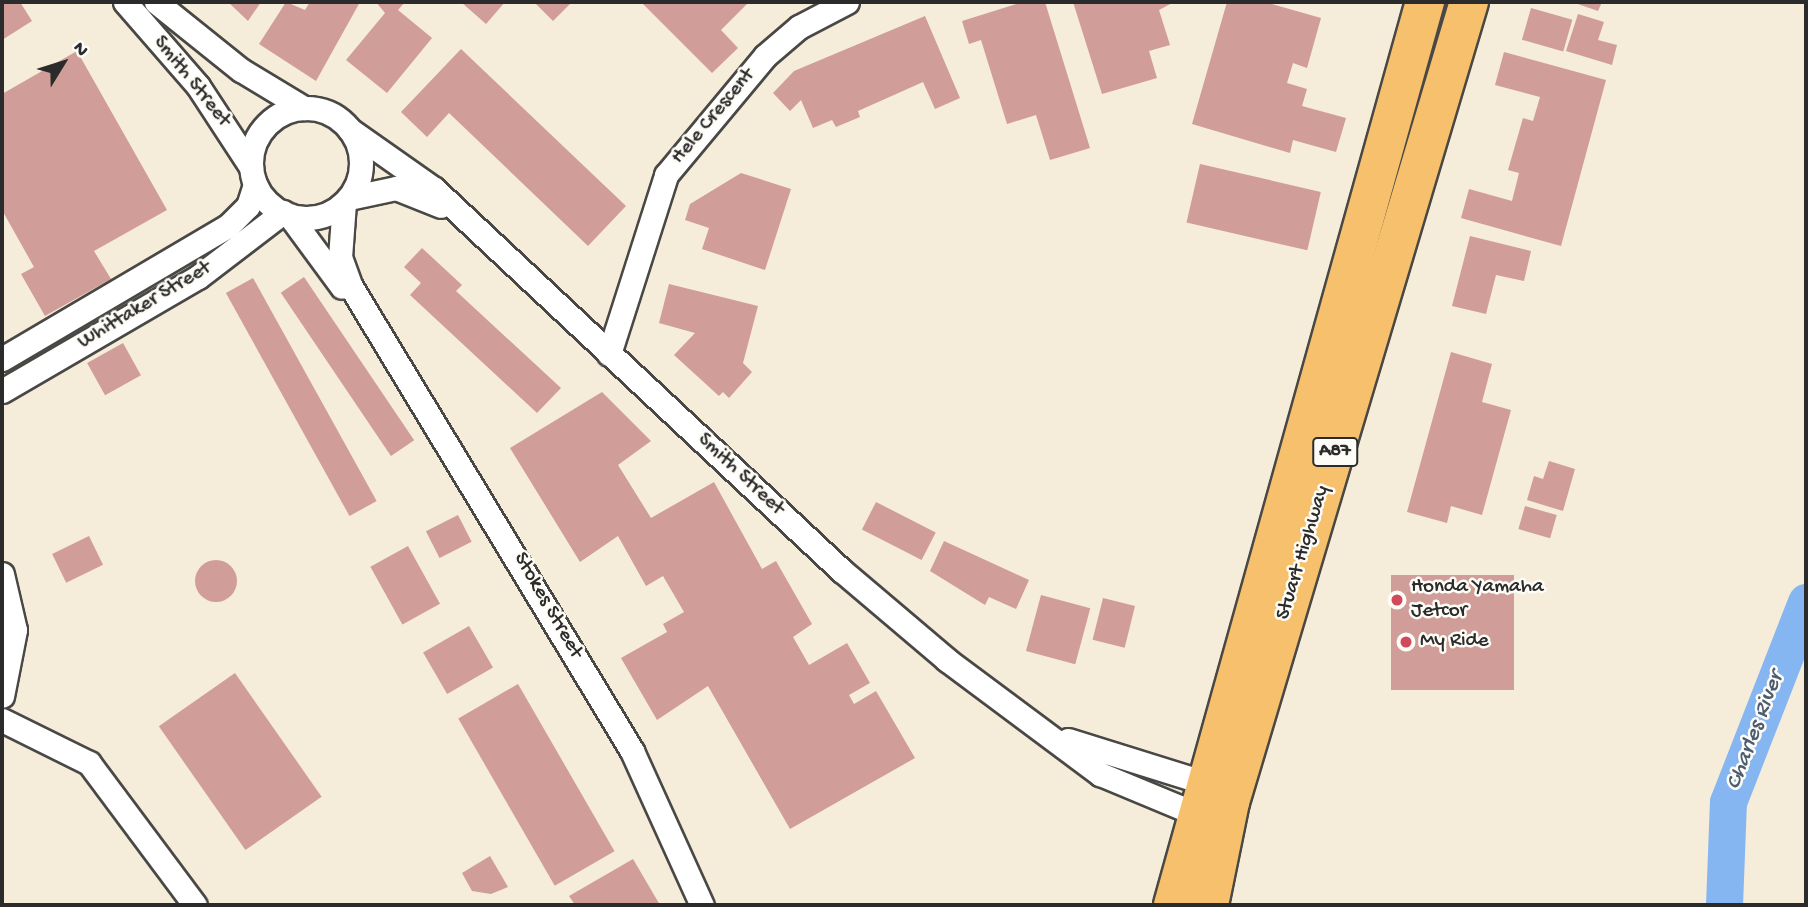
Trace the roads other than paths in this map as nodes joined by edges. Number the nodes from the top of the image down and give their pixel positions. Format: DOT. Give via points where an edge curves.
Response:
graph roads {
  1 [pos="125,2"];
  2 [pos="156,2"];
  3 [pos="847,2"];
  4 [pos="1425,2"];
  5 [pos="1469,2"];
  6 [pos="304,108"];
  7 [pos="351,130"];
  8 [pos="253,175"];
  9 [pos="347,200"];
  10 [pos="286,214"];
  11 [pos="475,231"];
  12 [pos="369,319"];
  13 [pos="4,352"];
  14 [pos="609,354"];
  15 [pos="8,385"];
  16 [pos="2,574"];
  17 [pos="2,696"];
  18 [pos="1014,708"];
  19 [pos="2,720"];
  20 [pos="1214,801"];
  21 [pos="195,905"];
  22 [pos="702,905"];
  23 [pos="1173,905"];
  24 [pos="1209,905"];
  1 -- 8 [label="street, Smith Street" via="198,86"];
  2 -- 6 [label="street, Smith Street" via="241,70"];
  3 -- 14 [label="street, Hele Crescent" via="799,27 765,56 672,166"];
  4 -- 20 [label="highway, Stuart Highway / A87"];
  5 -- 20 [label="highway, Stuart Highway / A87"];
  6 -- 7 [label="street" via="330,113"];
  6 -- 8 [label="street" via="271,120 259,133"];
  7 -- 9 [label="street" via="361,157"];
  7 -- 11 [label="street, Smith Street" via="422,178"];
  8 -- 10 [label="street"];
  8 -- 13 [label="street, Whittaker Street" via="248,206 228,226"];
  9 -- 10 [label="street" via="312,218"];
  9 -- 11 [label="street, Smith Street" via="384,188 408,190"];
  9 -- 12 [label="street, Stokes Street" via="340,257"];
  10 -- 12 [label="street, Stokes Street"];
  10 -- 15 [label="street, Whittaker Street" via="198,277"];
  11 -- 14 [label="street, Smith Street"];
  12 -- 22 [label="street, Stokes Street" via="496,519 632,751"];
  13 -- 15 [label="street"];
  14 -- 18 [label="street, Smith Street" via="895,618"];
  16 -- 17 [label="street" via="15,630"];
  18 -- 20 [label="street, Smith Street" via="1090,750"];
  18 -- 20 [label="street, Smith Street" via="1119,786"];
  19 -- 21 [label="street" via="89,763"];
  20 -- 23 [label="highway, Stuart Highway / A87"];
  20 -- 24 [label="highway, Stuart Highway / A87"];
}
